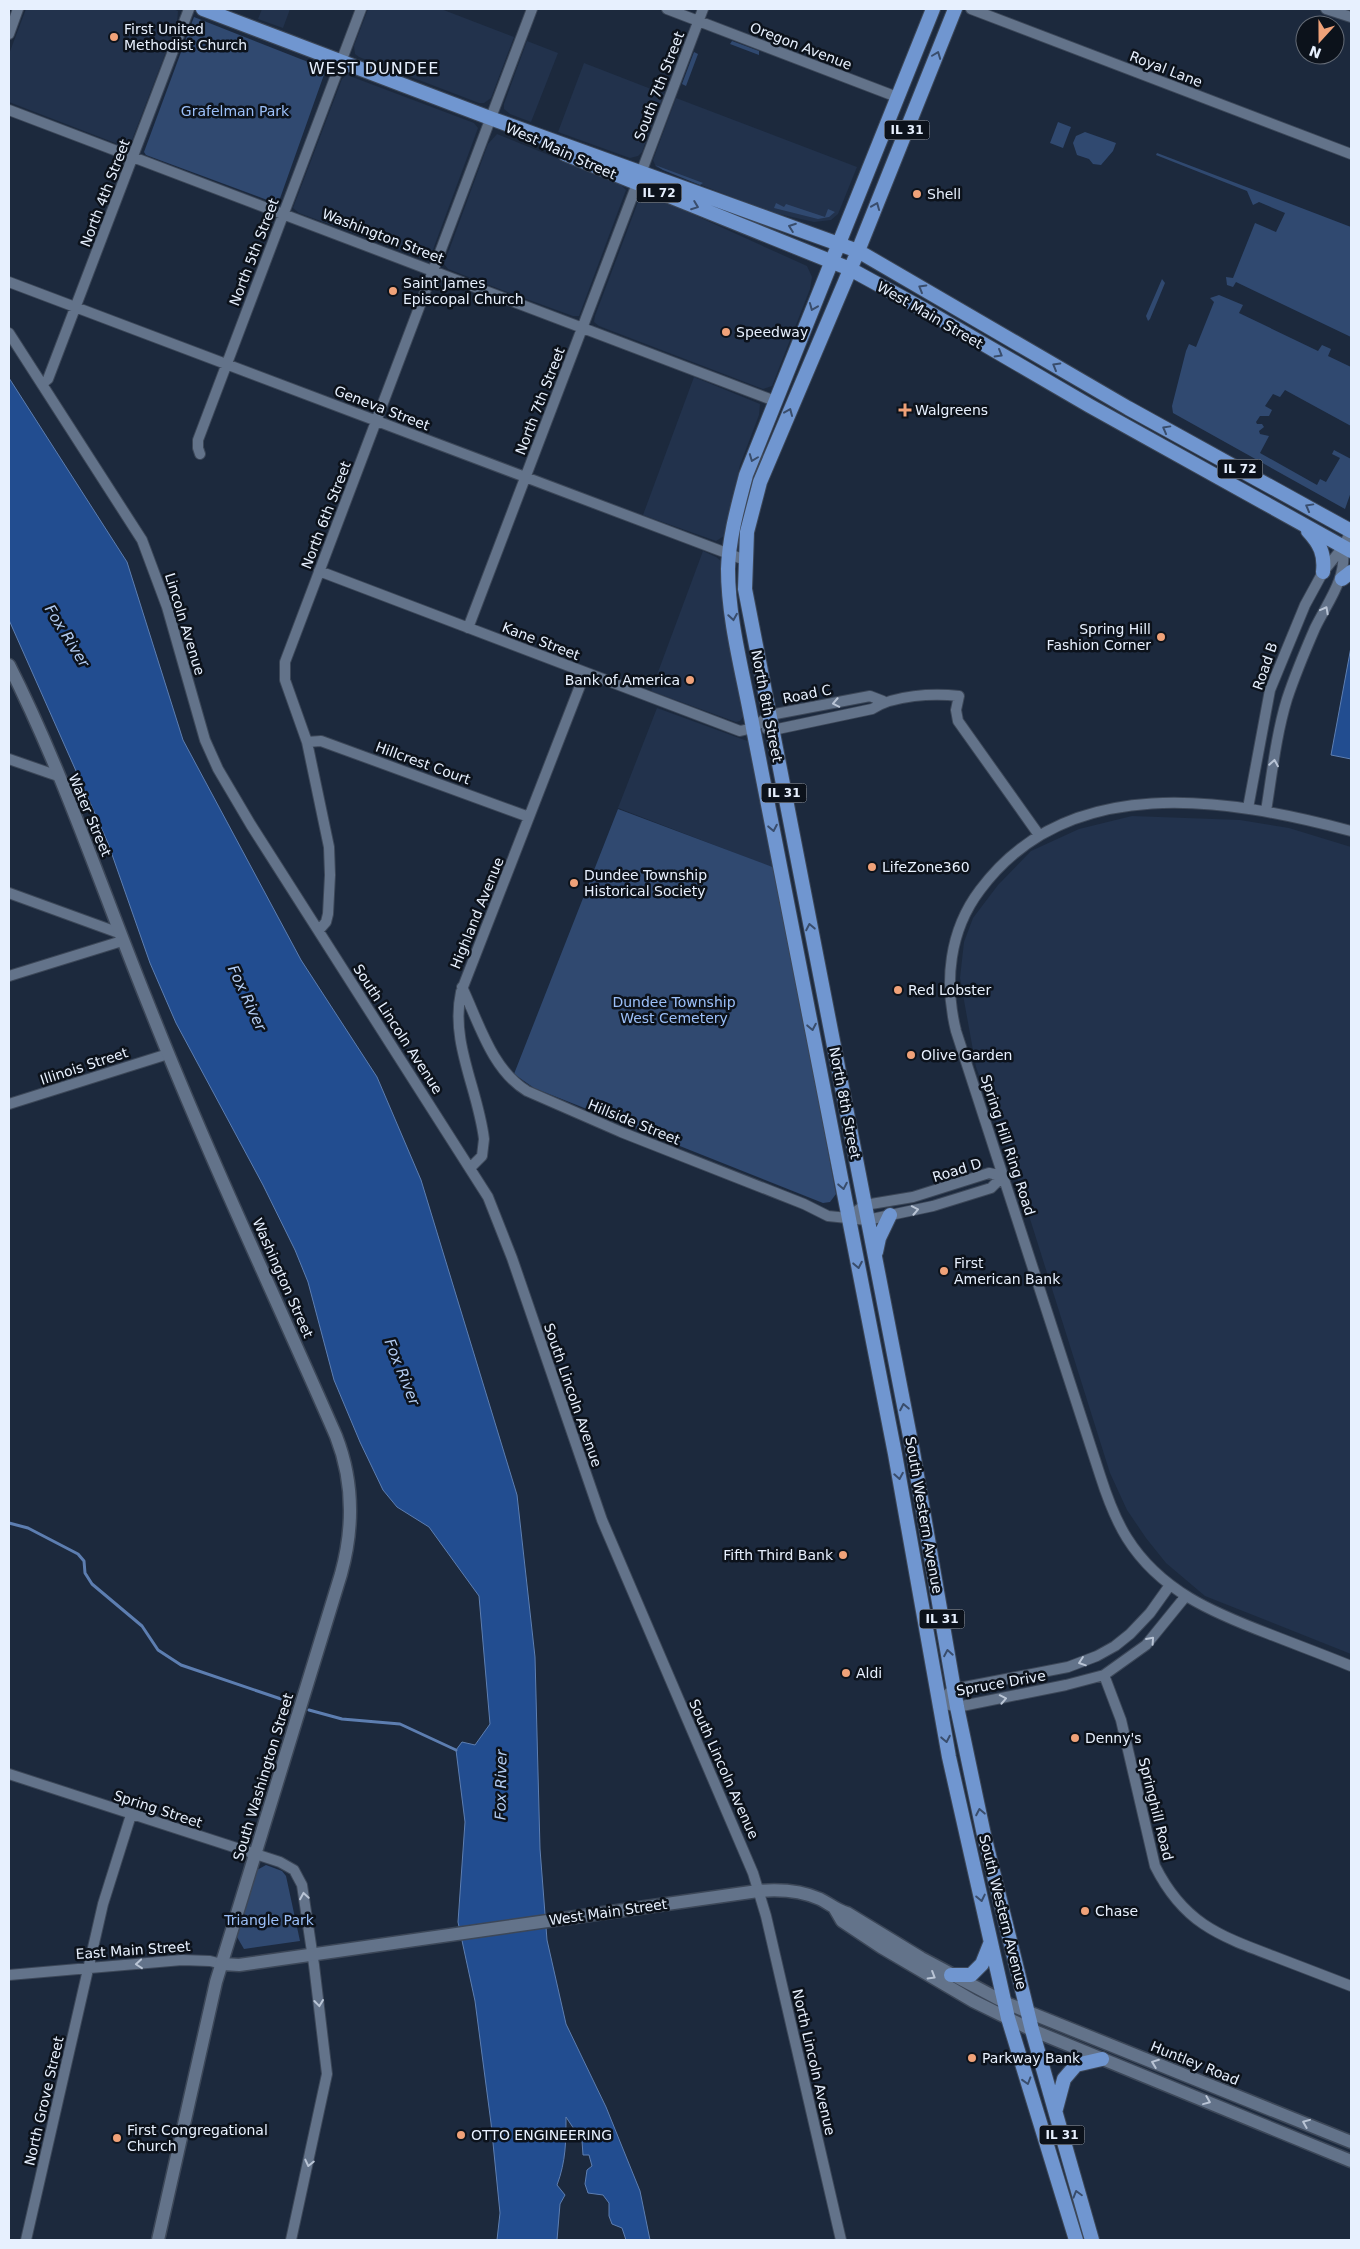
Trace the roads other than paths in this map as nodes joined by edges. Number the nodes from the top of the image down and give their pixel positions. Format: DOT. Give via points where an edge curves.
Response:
graph roads {
  1 [pos="18,9"];
  2 [pos="189,9"];
  3 [pos="203,9"];
  4 [pos="361,9"];
  5 [pos="532,9"];
  6 [pos="668,9"];
  7 [pos="703,9"];
  8 [pos="933,9"];
  9 [pos="955,9"];
  10 [pos="971,9"];
  11 [pos="1326,9"];
  12 [pos="1351,17"];
  13 [pos="698,20"];
  14 [pos="9,34"];
  15 [pos="341,61"];
  16 [pos="898,97"];
  17 [pos="9,110"];
  18 [pos="490,118"];
  19 [pos="1351,154"];
  20 [pos="133,157"];
  21 [pos="639,178"];
  22 [pos="283,214"];
  23 [pos="838,244"];
  24 [pos="858,251"];
  25 [pos="831,261"];
  26 [pos="850,269"];
  27 [pos="433,270"];
  28 [pos="9,282"];
  29 [pos="76,307"];
  30 [pos="582,328"];
  31 [pos="9,333"];
  32 [pos="226,364"];
  33 [pos="42,384"];
  34 [pos="775,401"];
  35 [pos="376,420"];
  36 [pos="200,454"];
  37 [pos="526,478"];
  38 [pos="1302,524"];
  39 [pos="1351,531"];
  40 [pos="1347,549"];
  41 [pos="729,554"];
  42 [pos="745,560"];
  43 [pos="319,571"];
  44 [pos="1323,572"];
  45 [pos="1346,576"];
  46 [pos="468,628"];
  47 [pos="9,665"];
  48 [pos="585,673"];
  49 [pos="884,702"];
  50 [pos="770,715"];
  51 [pos="753,728"];
  52 [pos="773,730"];
  53 [pos="307,742"];
  54 [pos="9,759"];
  55 [pos="58,776"];
  56 [pos="1248,808"];
  57 [pos="1266,811"];
  58 [pos="529,818"];
  59 [pos="1351,831"];
  60 [pos="1039,835"];
  61 [pos="9,893"];
  62 [pos="806,908"];
  63 [pos="789,911"];
  64 [pos="319,930"];
  65 [pos="121,937"];
  66 [pos="9,976"];
  67 [pos="138,979"];
  68 [pos="462,987"];
  69 [pos="168,1054"];
  70 [pos="9,1104"];
  71 [pos="471,1167"];
  72 [pos="1003,1176"];
  73 [pos="864,1205"];
  74 [pos="890,1215"];
  75 [pos="848,1217"];
  76 [pos="867,1220"];
  77 [pos="875,1258"];
  78 [pos="1170,1586"];
  79 [pos="1185,1597"];
  80 [pos="333,1599"];
  81 [pos="1351,1666"];
  82 [pos="1104,1675"];
  83 [pos="954,1690"];
  84 [pos="938,1702"];
  85 [pos="957,1706"];
  86 [pos="11,1775"];
  87 [pos="9,1787"];
  88 [pos="131,1815"];
  89 [pos="255,1854"];
  90 [pos="758,1891"];
  91 [pos="835,1909"];
  92 [pos="990,1944"];
  93 [pos="378,1946"];
  94 [pos="313,1955"];
  95 [pos="222,1964"];
  96 [pos="88,1968"];
  97 [pos="951,1974"];
  98 [pos="9,1976"];
  99 [pos="1351,1986"];
  100 [pos="1006,2003"];
  101 [pos="1028,2012"];
  102 [pos="1008,2018"];
  103 [pos="1032,2030"];
  104 [pos="1102,2059"];
  105 [pos="1056,2110"];
  106 [pos="1351,2142"];
  107 [pos="1351,2161"];
  108 [pos="26,2240"];
  109 [pos="158,2240"];
  110 [pos="291,2240"];
  111 [pos="841,2240"];
  112 [pos="1076,2240"];
  113 [pos="1092,2240"];
  1 -- 14 [label="street"];
  2 -- 20 [label="street, North 4th Street"];
  3 -- 15 [label="main road, West Main Street / IL 72"];
  4 -- 15 [label="street, North 5th Street"];
  5 -- 18 [label="street, North 6th Street"];
  6 -- 13 [label="street, Oregon Avenue"];
  7 -- 13 [label="street, South 7th Street"];
  8 -- 16 [label="main road, North 8th Street"];
  24 -- 9 [label="main road, IL 31, one-way"];
  10 -- 19 [label="street, Royal Lane"];
  11 -- 12 [label="street"];
  13 -- 16 [label="street, Oregon Avenue"];
  13 -- 21 [label="street, South 7th Street"];
  15 -- 18 [label="main road, West Main Street / IL 72"];
  15 -- 22 [label="street, North 5th Street"];
  16 -- 23 [label="main road, North 8th Street"];
  17 -- 20 [label="street, Washington Street"];
  18 -- 21 [label="main road, West Main Street / IL 72"];
  18 -- 27 [label="street, North 6th Street"];
  20 -- 22 [label="street, Washington Street"];
  20 -- 29 [label="street, North 4th Street"];
  23 -- 21 [label="main road, West Main Street / IL 72, one-way"];
  21 -- 25 [label="main road, West Main Street / IL 72, one-way"];
  21 -- 30 [label="street, North 7th Street"];
  22 -- 27 [label="street, Washington Street"];
  22 -- 32 [label="street, North 5th Street"];
  23 -- 24 [label="main road, West Main Street / IL 72"];
  23 -- 25 [label="main road, North 8th Street"];
  24 -- 26 [label="main road, North 8th Street / IL 31"];
  39 -- 24 [label="main road, West Main Street / IL 72, one-way"];
  25 -- 26 [label="main road, West Main Street / IL 72"];
  25 -- 34 [label="main road, North 8th Street, one-way"];
  26 -- 38 [label="main road, West Main Street / IL 72, one-way"];
  42 -- 26 [label="main road, North 8th Street / IL 31, one-way" via="750,519 760,482"];
  27 -- 30 [label="street, Washington Street"];
  27 -- 35 [label="street, North 6th Street"];
  28 -- 29 [label="street, Geneva Street"];
  29 -- 32 [label="street, Geneva Street"];
  29 -- 33 [label="street, North 4th Street" via="48,379"];
  30 -- 34 [label="street, Washington Street"];
  30 -- 37 [label="street, North 7th Street"];
  31 -- 33 [label="street, Lincoln Avenue"];
  32 -- 35 [label="street, Geneva Street"];
  32 -- 36 [label="street, North 5th Street" via="198,440"];
  33 -- 64 [label="street, Lincoln Avenue" via="142,540 167,607 210,751 251,825"];
  34 -- 41 [label="main road, North 8th Street, one-way" via="746,475"];
  35 -- 37 [label="street, Geneva Street"];
  35 -- 43 [label="street, North 6th Street"];
  37 -- 41 [label="street, Geneva Street"];
  37 -- 46 [label="street, North 7th Street"];
  38 -- 40 [label="main road, West Main Street / IL 72"];
  38 -- 44 [label="main road" via="1320,546"];
  39 -- 40 [label="street, Road B"];
  40 -- 44 [label="street, Road B"];
  40 -- 45 [label="street, Road B" via="1344,562"];
  41 -- 42 [label="street, Geneva Street"];
  41 -- 51 [label="main road, North 8th Street, one-way" via="732,611"];
  42 -- 50 [label="main road, North 8th Street / IL 31" via="748,612"];
  43 -- 46 [label="street, Kane Street"];
  43 -- 53 [label="street, North 6th Street" via="284,671"];
  44 -- 56 [label="street, Road B" via="1292,632 1270,690"];
  57 -- 45 [label="street, Road B, one-way" via="1288,699 1316,626"];
  46 -- 48 [label="street, Kane Street"];
  47 -- 55 [label="street, Water Street"];
  48 -- 51 [label="street, Kane Street" via="731,728 743,731"];
  48 -- 58 [label="street, Highland Avenue"];
  49 -- 50 [label="street, Road C, one-way" via="870,696"];
  49 -- 52 [label="street, Road C" via="872,709"];
  49 -- 60 [label="street, Road C" via="936,694 958,696 958,721"];
  50 -- 51 [label="street, Road C"];
  50 -- 52 [label="main road, North 8th Street / IL 31"];
  51 -- 52 [label="street, Road C"];
  51 -- 63 [label="main road, North 8th Street, one-way"];
  52 -- 62 [label="main road, North 8th Street / IL 31"];
  53 -- 58 [label="street, Hillcrest Court" via="321,741"];
  53 -- 64 [label="street, North 6th Street" via="331,856 328,914"];
  54 -- 55 [label="street"];
  55 -- 65 [label="street, Water Street" via="88,845"];
  56 -- 57 [label="street, Spring Hill Ring Road"];
  56 -- 60 [label="street, Spring Hill Ring Road" via="1188,803 1129,806 1081,816"];
  57 -- 59 [label="street, Spring Hill Ring Road"];
  58 -- 68 [label="street, Highland Avenue"];
  60 -- 72 [label="street, Spring Hill Ring Road" via="1002,864 978,893 961,924 950,962 952,1015"];
  61 -- 65 [label="street"];
  62 -- 63 [label="main road"];
  73 -- 62 [label="main road, North 8th Street / IL 31, one-way"];
  63 -- 75 [label="main road, North 8th Street, one-way"];
  64 -- 71 [label="street, South Lincoln Avenue"];
  65 -- 66 [label="street"];
  65 -- 67 [label="street, Water Street"];
  67 -- 69 [label="street, Washington Street"];
  68 -- 71 [label="street, Highland Avenue" via="458,1028 484,1139 482,1156"];
  68 -- 75 [label="street, Hillside Street" via="502,1069 527,1091 828,1216"];
  69 -- 70 [label="street, Illinois Street"];
  69 -- 80 [label="street, Washington Street" via="341,1452 351,1518 346,1557"];
  71 -- 90 [label="street, South Lincoln Avenue" via="488,1197 509,1250 602,1520 732,1821"];
  72 -- 73 [label="street, Road D" via="988,1172 913,1197"];
  74 -- 72 [label="street, Road D, one-way" via="991,1188"];
  72 -- 78 [label="street, Spring Hill Ring Road" via="1109,1501 1133,1547"];
  73 -- 75 [label="street, Road D"];
  73 -- 76 [label="main road, South Western Avenue / IL 31"];
  74 -- 76 [label="street, Road D"];
  74 -- 77 [label="main road" via="878,1238"];
  75 -- 76 [label="street, Road D"];
  75 -- 84 [label="main road, South Western Avenue, one-way" via="895,1454"];
  76 -- 77 [label="main road, South Western Avenue / IL 31"];
  83 -- 77 [label="main road, South Western Avenue / IL 31, one-way"];
  78 -- 79 [label="street, Spring Hill Ring Road"];
  78 -- 83 [label="street, Spruce Drive, one-way" via="1130,1634 1097,1656 1068,1667"];
  79 -- 81 [label="street, Spring Hill Ring Road" via="1222,1616"];
  82 -- 79 [label="street, Spruce Drive, one-way" via="1146,1645"];
  80 -- 89 [label="street, South Washington Street"];
  85 -- 82 [label="street, Spruce Drive, one-way" via="1038,1692"];
  82 -- 99 [label="street, Springhill Road" via="1121,1720 1155,1866 1176,1900 1221,1936"];
  83 -- 84 [label="street, Spruce Drive"];
  83 -- 85 [label="main road, South Western Avenue / IL 31"];
  84 -- 85 [label="street, Spruce Drive"];
  84 -- 92 [label="main road, South Western Avenue, one-way"];
  101 -- 85 [label="main road, South Western Avenue / IL 31, one-way" via="988,1852"];
  86 -- 87 [label="street"];
  86 -- 88 [label="street, Spring Street"];
  88 -- 89 [label="street, Spring Street"];
  88 -- 96 [label="street, North Grove Street" via="105,1898"];
  94 -- 89 [label="street, Spring Street, one-way" via="303,1889 297,1873 285,1864"];
  89 -- 95 [label="street, South Washington Street"];
  90 -- 91 [label="street, West Main Street" via="772,1889 804,1893"];
  90 -- 93 [label="street, West Main Street"];
  90 -- 111 [label="street, North Lincoln Avenue"];
  91 -- 97 [label="street, West Main Street"];
  91 -- 102 [label="street, West Main Street, one-way" via="842,1921 881,1947"];
  92 -- 97 [label="main road" via="982,1964 971,1975"];
  92 -- 100 [label="main road, South Western Avenue"];
  93 -- 94 [label="street, East Main Street"];
  94 -- 95 [label="street, East Main Street" via="239,1965"];
  94 -- 110 [label="street, one-way" via="328,2074"];
  95 -- 96 [label="street, East Main Street, one-way" via="189,1960"];
  95 -- 109 [label="street, South Washington Street"];
  96 -- 98 [label="street, East Main Street"];
  96 -- 108 [label="street, North Grove Street"];
  97 -- 100 [label="street, West Main Street"];
  100 -- 101 [label="street, West Main Street"];
  100 -- 102 [label="main road, South Western Avenue"];
  101 -- 103 [label="main road, South Western Avenue / IL 31"];
  106 -- 101 [label="street, Huntley Road, one-way"];
  102 -- 103 [label="street, West Main Street"];
  102 -- 112 [label="main road, South Western Avenue, one-way"];
  103 -- 104 [label="street"];
  103 -- 105 [label="main road, IL 31"];
  104 -- 105 [label="main road" via="1076,2065 1064,2079"];
  104 -- 107 [label="street, one-way"];
  113 -- 105 [label="main road, IL 31, one-way"];
}
